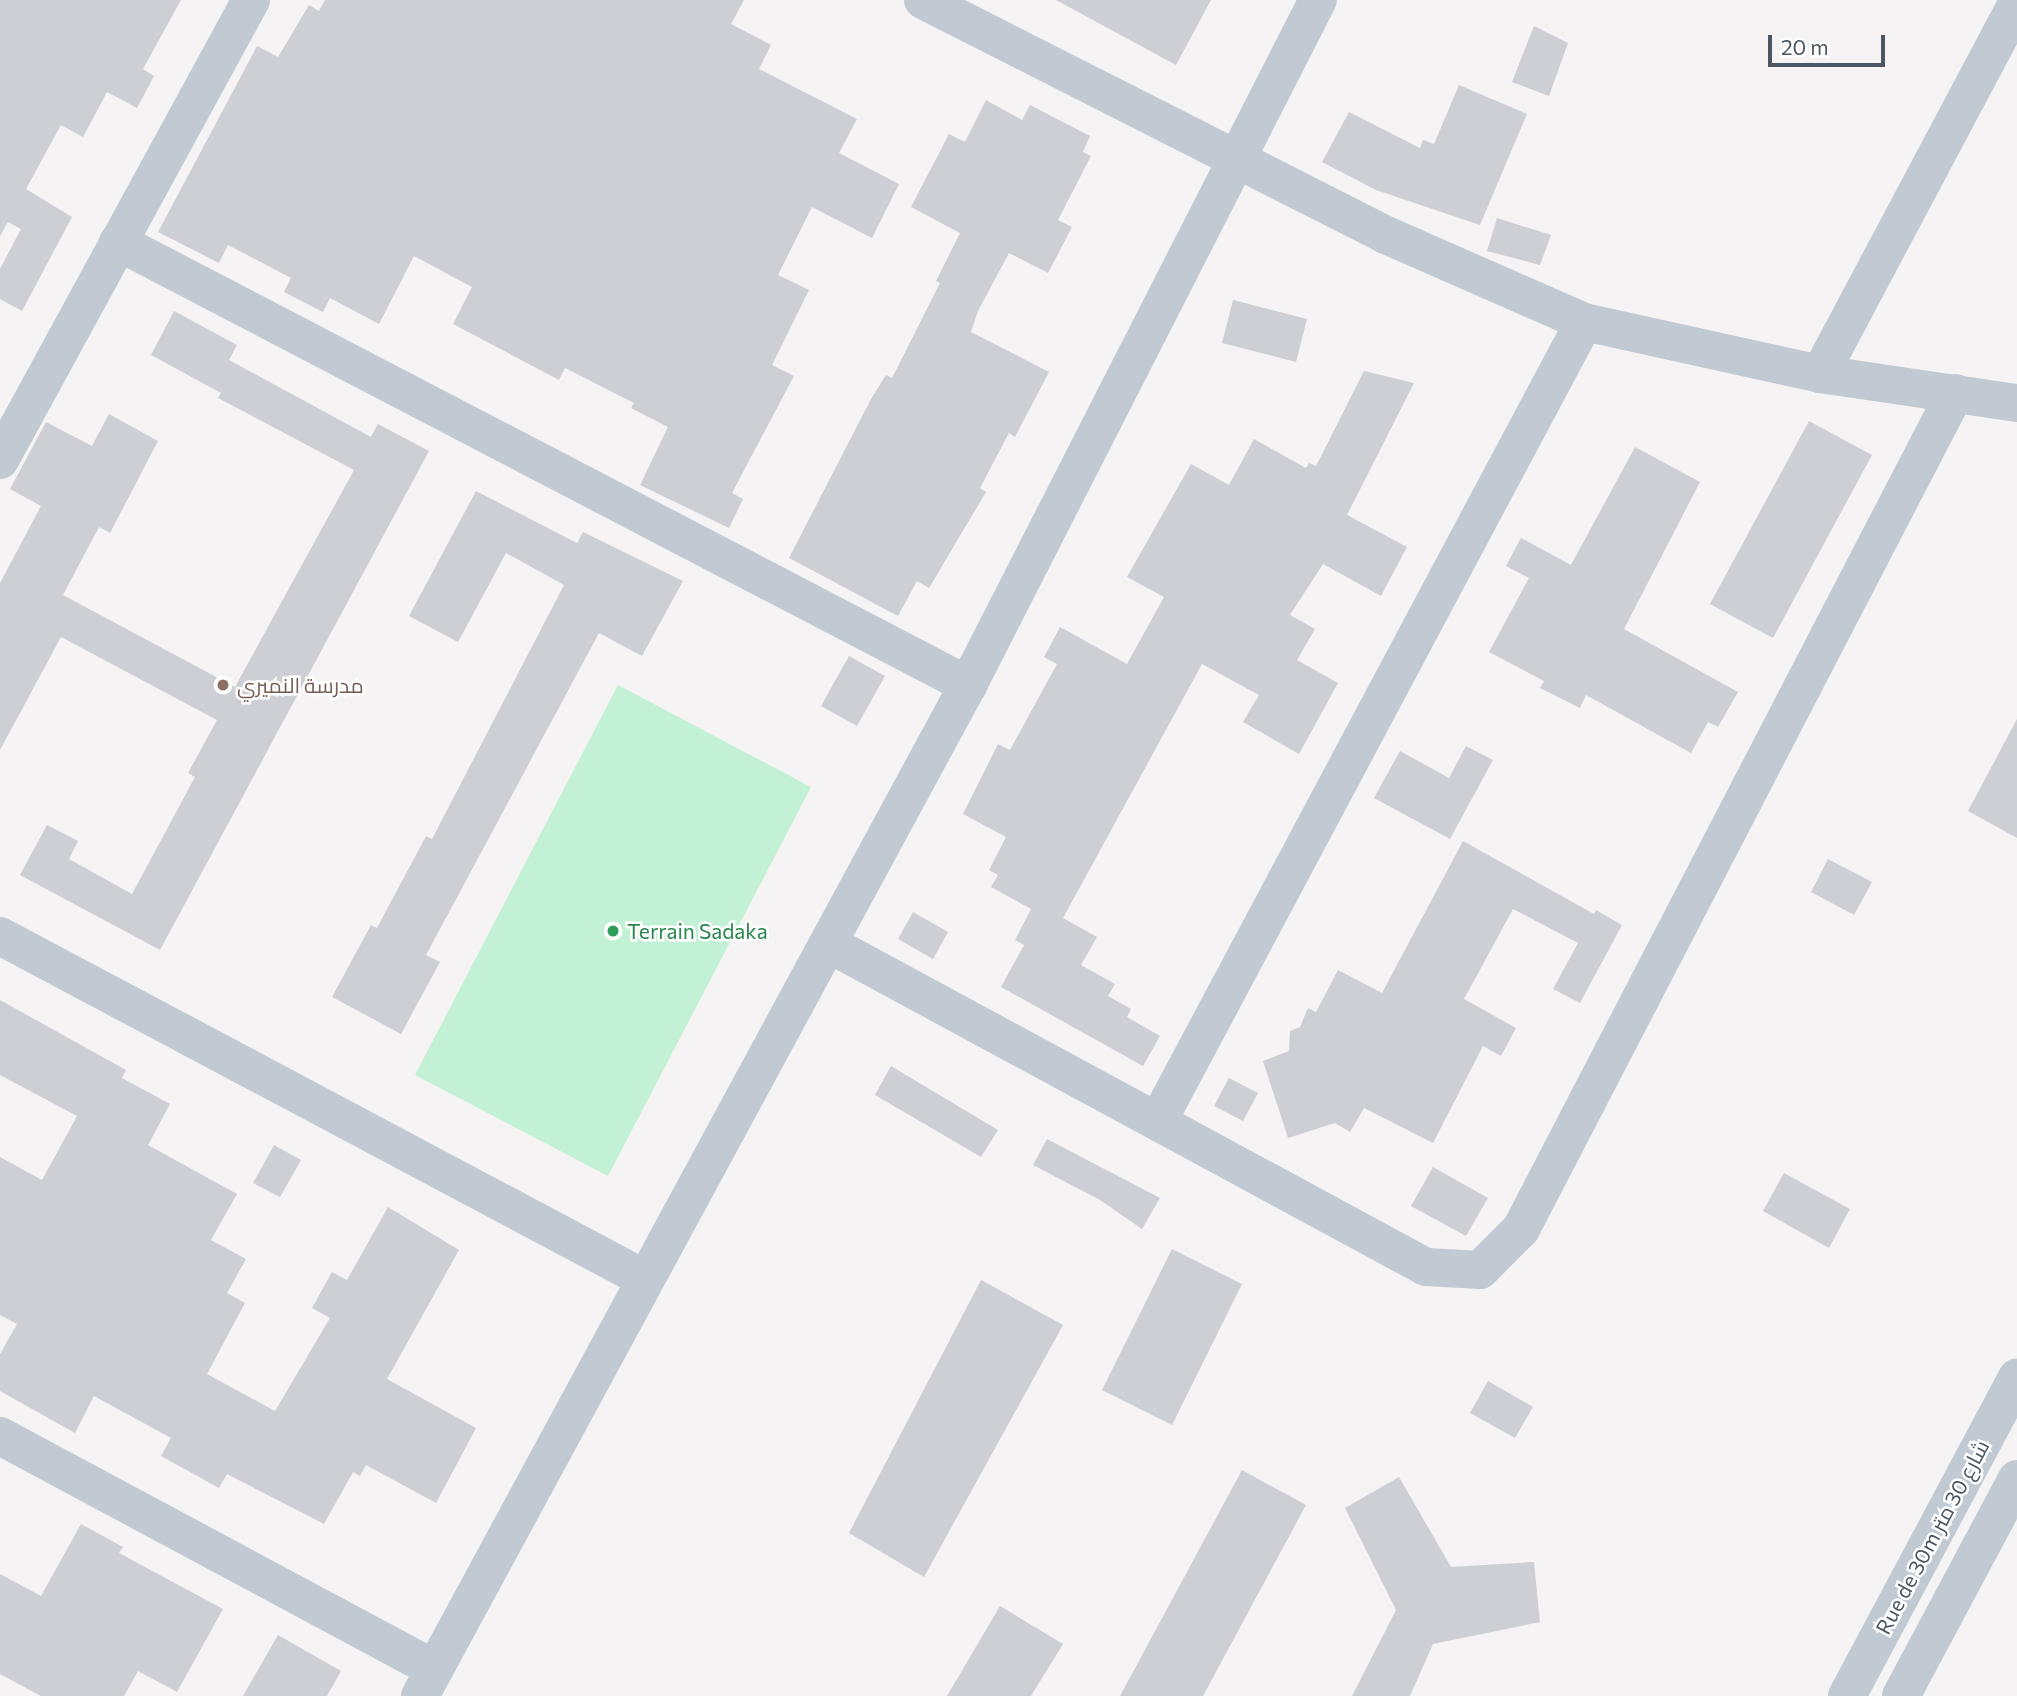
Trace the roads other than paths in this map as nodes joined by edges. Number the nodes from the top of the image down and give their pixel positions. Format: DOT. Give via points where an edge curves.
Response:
graph roads {
  1 [pos="251,0"];
  2 [pos="923,0"];
  3 [pos="1318,0"];
  4 [pos="2017,3"];
  5 [pos="1238,160"];
  6 [pos="118,242"];
  7 [pos="1584,322"];
  8 [pos="1820,374"];
  9 [pos="1955,393"];
  10 [pos="2017,403"];
  11 [pos="0,460"];
  12 [pos="968,685"];
  13 [pos="0,936"];
  14 [pos="829,944"];
  15 [pos="1159,1119"];
  16 [pos="645,1279"];
  17 [pos="2017,1377"];
  18 [pos="0,1436"];
  19 [pos="2017,1479"];
  20 [pos="427,1683"];
  21 [pos="1847,1696"];
  22 [pos="1901,1696"];
  1 -- 6 [label="street"];
  2 -- 5 [label="street"];
  3 -- 5 [label="street"];
  4 -- 8 [label="street"];
  5 -- 7 [label="street" via="1386,235"];
  5 -- 12 [label="street"];
  6 -- 11 [label="street"];
  6 -- 12 [label="street"];
  7 -- 8 [label="street"];
  7 -- 15 [label="street"];
  8 -- 9 [label="street"];
  9 -- 10 [label="street"];
  9 -- 15 [label="street" via="1521,1229 1480,1270 1426,1267"];
  12 -- 14 [label="street"];
  13 -- 16 [label="street"];
  14 -- 15 [label="street"];
  14 -- 16 [label="street"];
  16 -- 20 [label="street"];
  17 -- 21 [label="street, Rue de 30m شارع 30 متر"];
  18 -- 20 [label="street"];
  19 -- 22 [label="street"];
}
